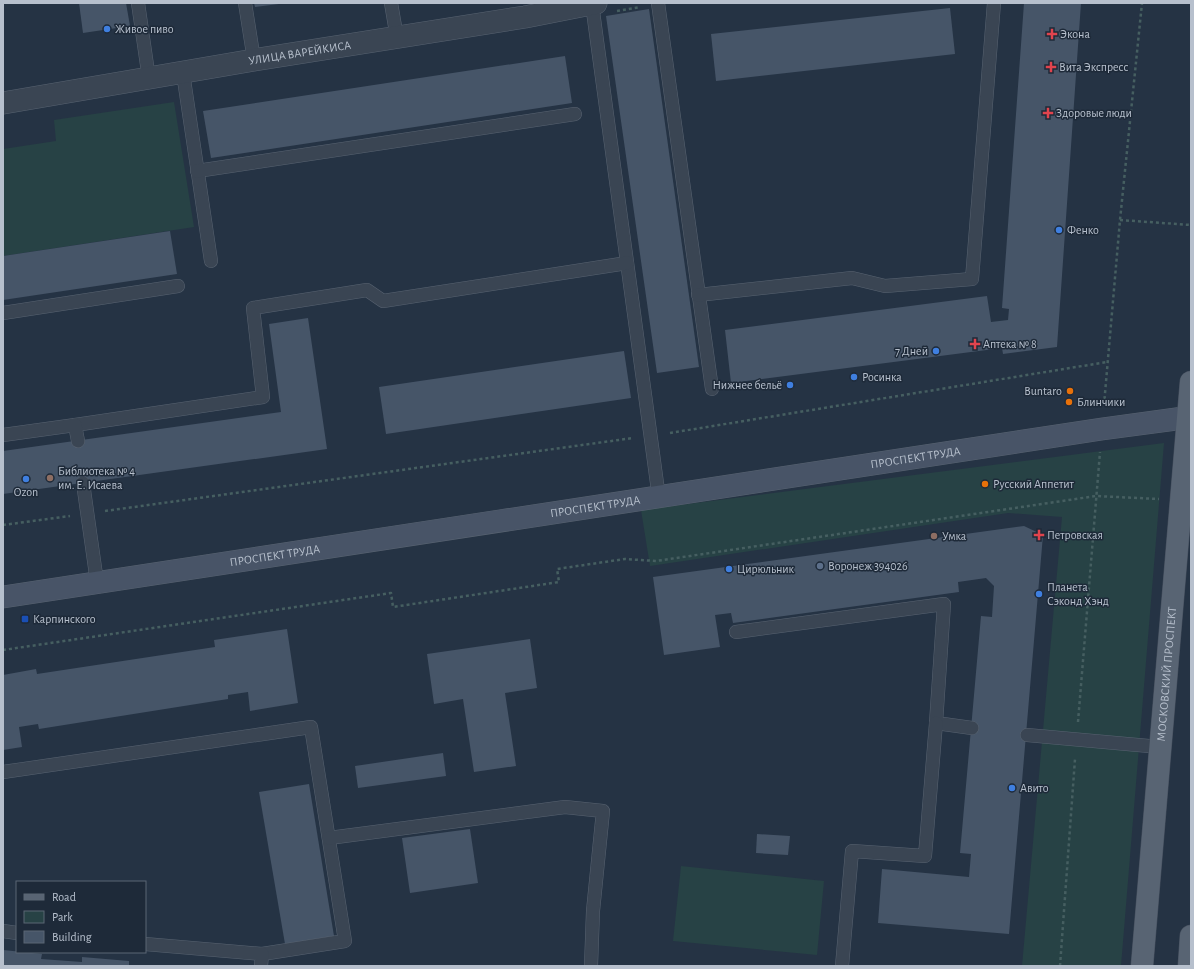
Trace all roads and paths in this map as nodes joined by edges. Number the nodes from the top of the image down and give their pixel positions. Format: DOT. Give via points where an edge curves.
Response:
graph roads {
  1 [pos="138,3"];
  2 [pos="245,3"];
  3 [pos="391,3"];
  4 [pos="594,3"];
  5 [pos="658,3"];
  6 [pos="994,3"];
  7 [pos="1142,3"];
  8 [pos="524,10"];
  9 [pos="397,38"];
  10 [pos="254,60"];
  11 [pos="183,73"];
  12 [pos="149,79"];
  13 [pos="3,104"];
  14 [pos="575,114"];
  15 [pos="198,171"];
  16 [pos="1120,220"];
  17 [pos="1191,225"];
  18 [pos="211,261"];
  19 [pos="627,263"];
  20 [pos="178,286"];
  21 [pos="698,295"];
  22 [pos="3,313"];
  23 [pos="1107,362"];
  24 [pos="1191,382"];
  25 [pos="712,389"];
  26 [pos="1105,398"];
  27 [pos="1190,419"];
  28 [pos="76,425"];
  29 [pos="3,435"];
  30 [pos="650,436"];
  31 [pos="78,441"];
  32 [pos="1099,463"];
  33 [pos="83,483"];
  34 [pos="1096,496"];
  35 [pos="659,498"];
  36 [pos="1181,500"];
  37 [pos="87,514"];
  38 [pos="3,525"];
  39 [pos="97,582"];
  40 [pos="3,597"];
  41 [pos="736,632"];
  42 [pos="3,650"];
  43 [pos="936,723"];
  44 [pos="972,728"];
  45 [pos="1027,735"];
  46 [pos="1076,740"];
  47 [pos="1160,747"];
  48 [pos="3,772"];
  49 [pos="329,838"];
  50 [pos="3,931"];
  51 [pos="16,932"];
  52 [pos="1191,936"];
  53 [pos="146,944"];
  54 [pos="261,960"];
  55 [pos="591,966"];
  56 [pos="842,966"];
  57 [pos="1060,966"];
  58 [pos="1142,966"];
  59 [pos="1189,966"];
  1 -- 12 [label="lane"];
  2 -- 10 [label="lane"];
  3 -- 9 [label="lane"];
  4 -- 8 [label="street, УЛИЦА ВАРЕЙКИСА"];
  4 -- 19 [label="lane"];
  5 -- 21 [label="lane"];
  6 -- 21 [label="lane" via="972,280 884,286 852,278"];
  7 -- 16 [label="path"];
  8 -- 9 [label="street, УЛИЦА ВАРЕЙКИСА"];
  9 -- 10 [label="street, УЛИЦА ВАРЕЙКИСА"];
  10 -- 11 [label="street, УЛИЦА ВАРЕЙКИСА"];
  11 -- 12 [label="street, УЛИЦА ВАРЕЙКИСА"];
  11 -- 15 [label="lane"];
  12 -- 13 [label="street, УЛИЦА ВАРЕЙКИСА"];
  14 -- 15 [label="lane"];
  15 -- 18 [label="lane"];
  16 -- 17 [label="path"];
  16 -- 23 [label="path"];
  19 -- 28 [label="lane" via="382,301 367,290 253,308 263,397"];
  19 -- 30 [label="lane"];
  20 -- 22 [label="lane"];
  21 -- 25 [label="lane"];
  23 -- 26 [label="path"];
  23 -- 30 [label="path"];
  24 -- 27 [label="main road, МОСКОВСКИЙ ПРОСПЕКТ"];
  27 -- 35 [label="main road, ПРОСПЕКТ ТРУДА" via="1102,429"];
  27 -- 36 [label="main road, МОСКОВСКИЙ ПРОСПЕКТ"];
  28 -- 29 [label="lane"];
  28 -- 31 [label="lane"];
  30 -- 35 [label="lane"];
  30 -- 37 [label="path"];
  32 -- 34 [label="path"];
  33 -- 37 [label="lane"];
  34 -- 36 [label="path"];
  34 -- 42 [label="path" via="656,562 625,559 557,569 559,582 393,607 391,593"];
  34 -- 46 [label="path"];
  35 -- 39 [label="main road, ПРОСПЕКТ ТРУДА"];
  36 -- 47 [label="main road, МОСКОВСКИЙ ПРОСПЕКТ"];
  37 -- 38 [label="path"];
  37 -- 39 [label="lane"];
  39 -- 40 [label="main road, ПРОСПЕКТ ТРУДА"];
  41 -- 43 [label="lane" via="944,604"];
  43 -- 44 [label="lane"];
  43 -- 56 [label="lane" via="925,856 852,851"];
  45 -- 46 [label="lane"];
  46 -- 47 [label="lane"];
  46 -- 57 [label="path"];
  47 -- 58 [label="main road, МОСКОВСКИЙ ПРОСПЕКТ"];
  48 -- 49 [label="lane" via="311,727"];
  49 -- 54 [label="lane" via="345,941"];
  49 -- 55 [label="lane" via="565,807 603,811 593,911"];
  50 -- 51 [label="lane"];
  52 -- 59 [label="main road"];
  53 -- 54 [label="lane"];
}
